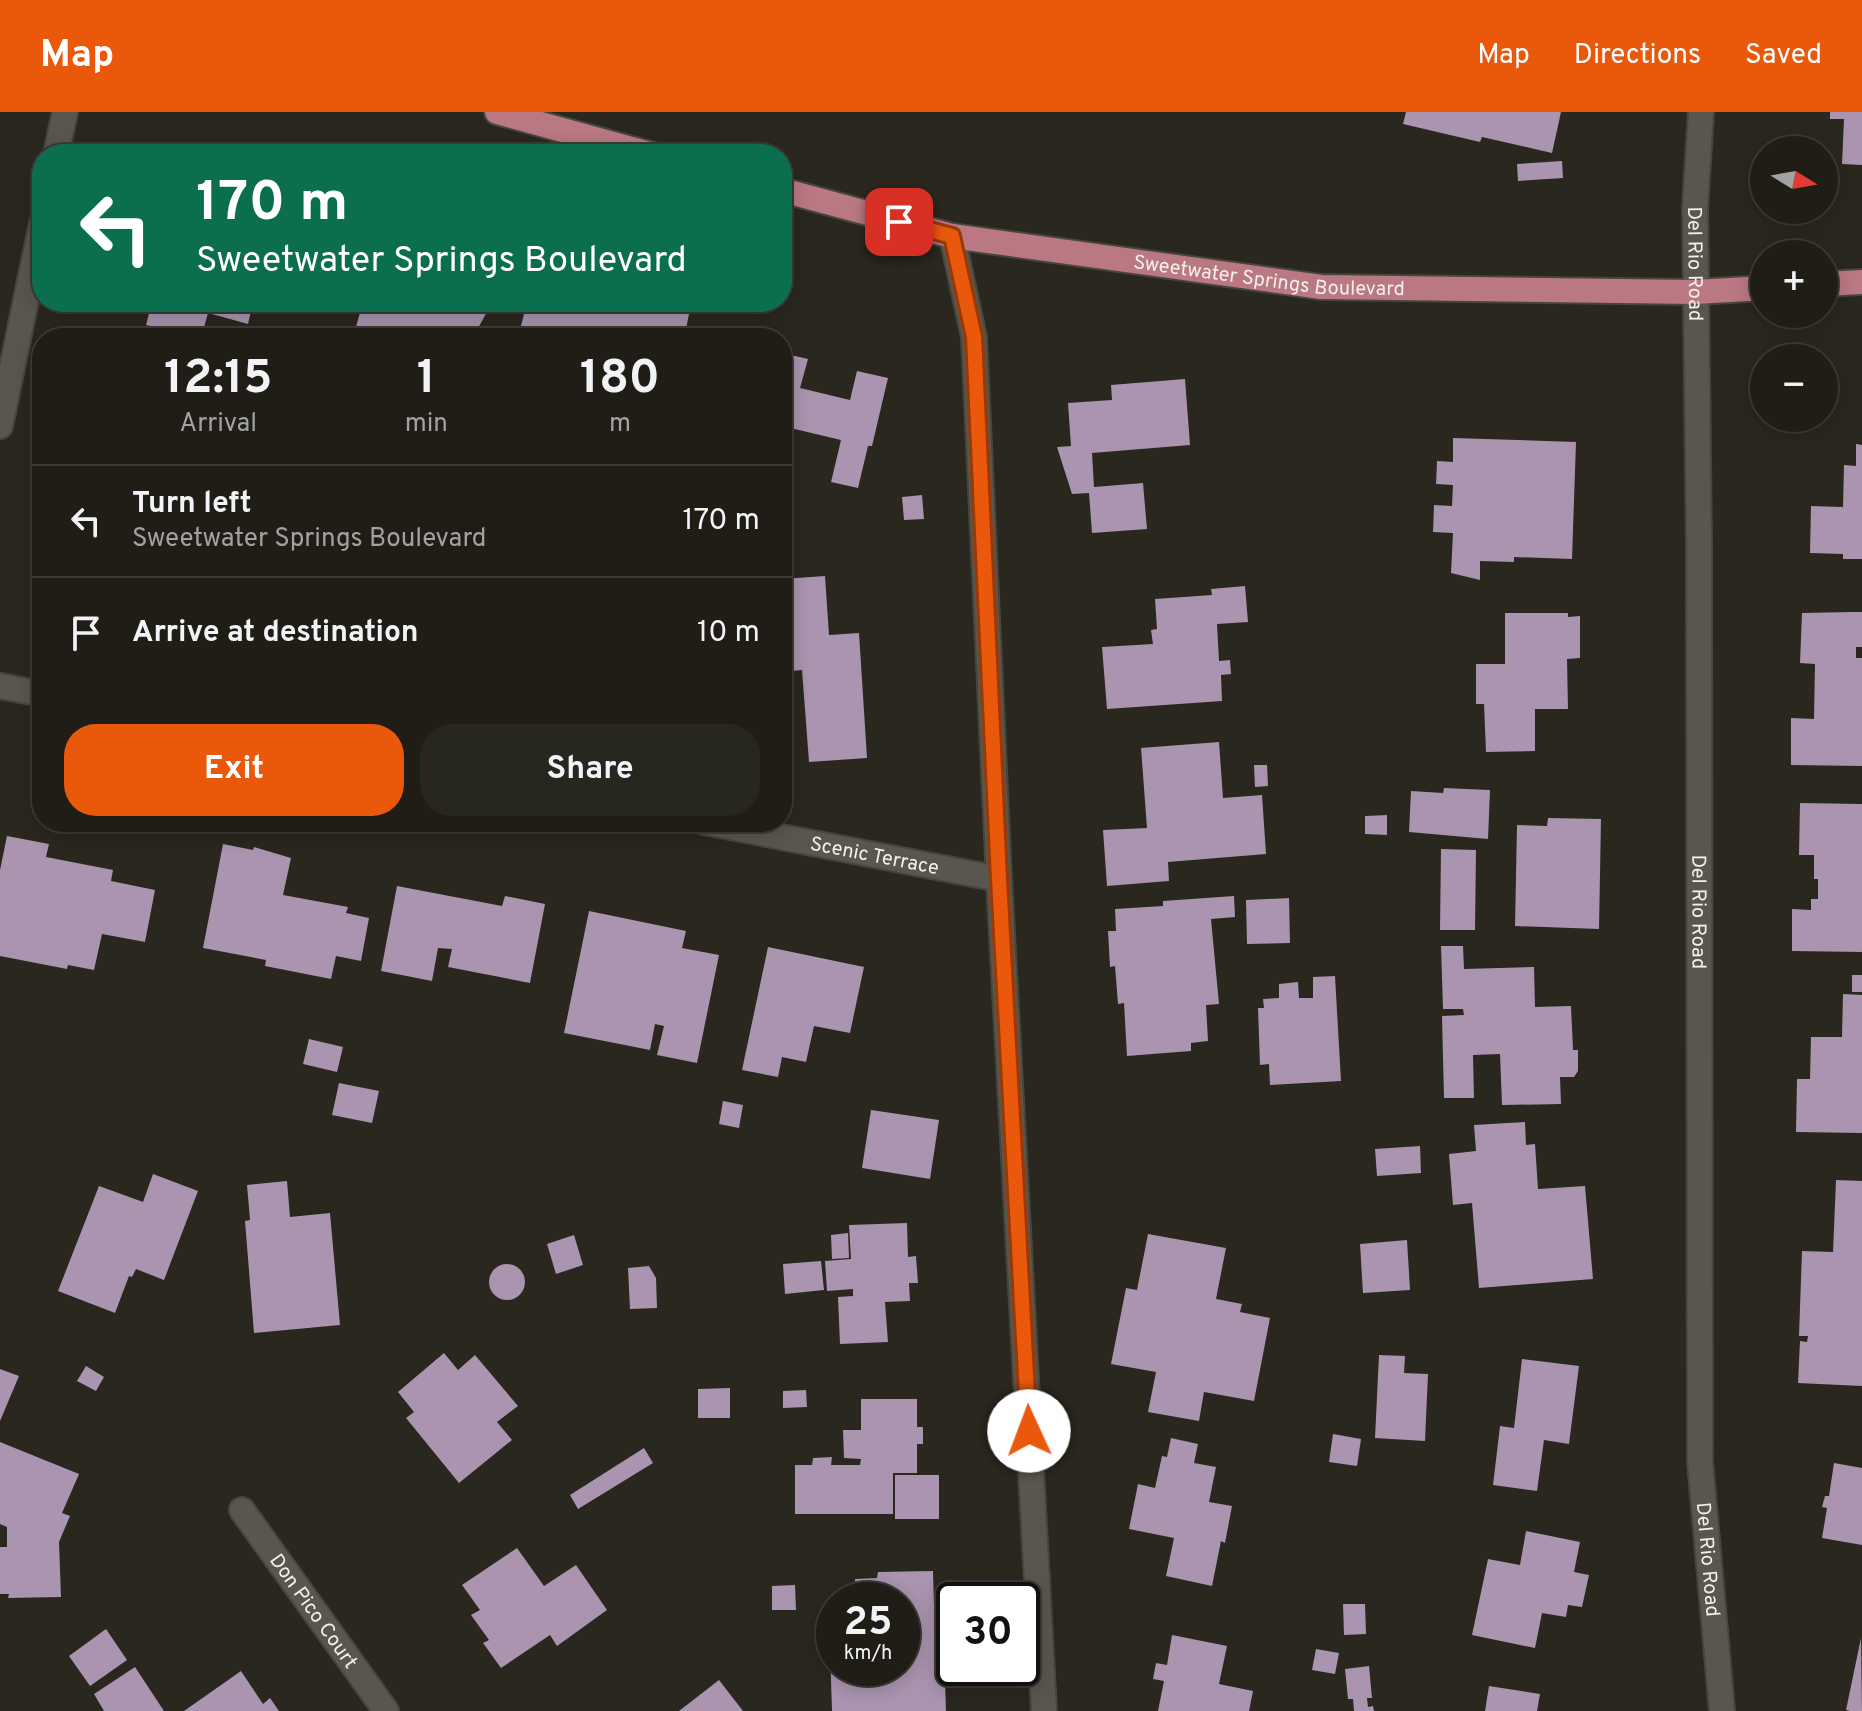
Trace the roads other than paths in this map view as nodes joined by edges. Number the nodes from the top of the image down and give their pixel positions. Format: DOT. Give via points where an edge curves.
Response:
graph roads {
  1 [pos="65,112"];
  2 [pos="497,112"];
  3 [pos="1701,112"];
  4 [pos="58,144"];
  5 [pos="614,144"];
  6 [pos="792,193"];
  7 [pos="952,236"];
  8 [pos="32,271"];
  9 [pos="1862,282"];
  10 [pos="1838,283"];
  11 [pos="1750,289"];
  12 [pos="1695,292"];
  13 [pos="0,426"];
  14 [pos="0,686"];
  15 [pos="32,692"];
  16 [pos="756,832"];
  17 [pos="999,879"];
  18 [pos="242,1510"];
  19 [pos="386,1711"];
  20 [pos="1044,1711"];
  21 [pos="1722,1711"];
  1 -- 4 [label="street"];
  2 -- 5 [label="main road"];
  3 -- 12 [label="street, Del Rio Road"];
  6 -- 7 [label="main road, Sweetwater Springs Boulevard"];
  7 -- 12 [label="main road, Sweetwater Springs Boulevard" via="1321,287"];
  7 -- 17 [label="street" via="974,337"];
  8 -- 13 [label="street"];
  9 -- 10 [label="main road"];
  11 -- 12 [label="main road, Sweetwater Springs Boulevard"];
  12 -- 21 [label="street, Del Rio Road" via="1700,1461"];
  14 -- 15 [label="street"];
  16 -- 17 [label="street, Scenic Terrace"];
  17 -- 20 [label="street"];
  18 -- 19 [label="street, Don Pico Court"];
}
